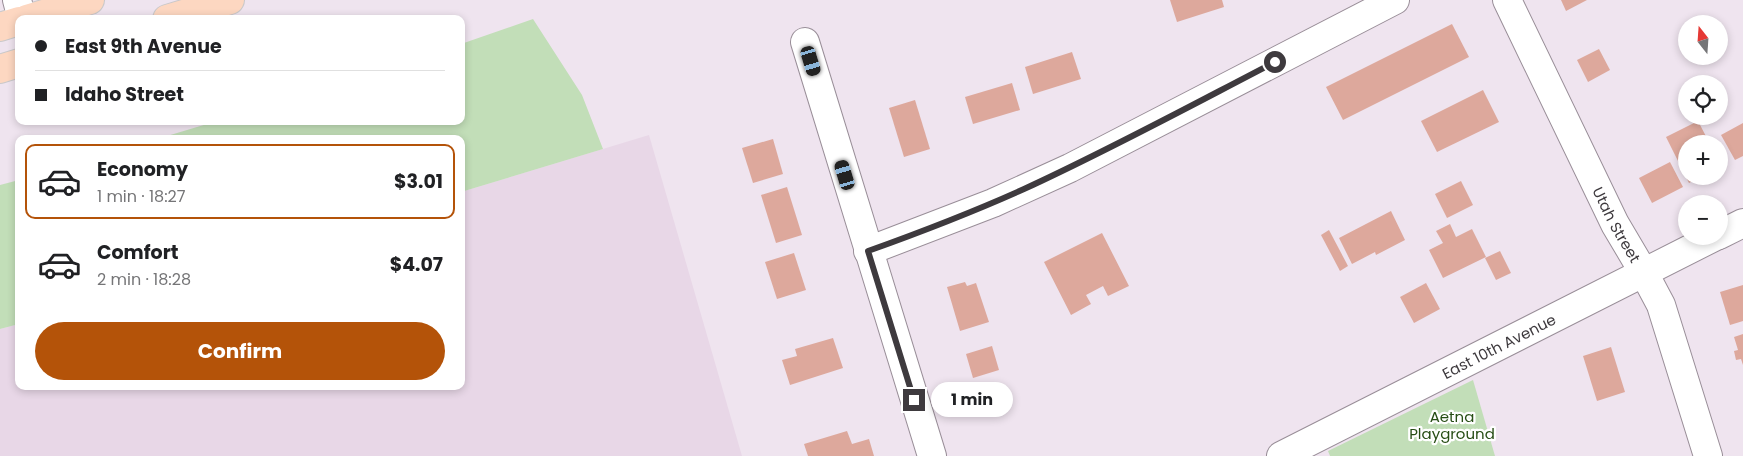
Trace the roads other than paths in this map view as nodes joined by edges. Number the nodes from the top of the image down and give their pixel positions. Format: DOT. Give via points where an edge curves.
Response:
graph roads {
  1 [pos="17,0"];
  2 [pos="90,0"];
  3 [pos="230,0"];
  4 [pos="1395,0"];
  5 [pos="1507,0"];
  6 [pos="21,15"];
  7 [pos="40,15"];
  8 [pos="180,15"];
  9 [pos="15,22"];
  10 [pos="0,27"];
  11 [pos="805,42"];
  12 [pos="15,64"];
  13 [pos="0,69"];
  14 [pos="1743,222"];
  15 [pos="1728,230"];
  16 [pos="1699,245"];
  17 [pos="868,251"];
  18 [pos="1644,273"];
  19 [pos="1314,448"];
  20 [pos="932,456"];
  21 [pos="1281,456"];
  22 [pos="1708,456"];
  1 -- 6 [label="street"];
  2 -- 7 [label="main road"];
  3 -- 8 [label="main road"];
  4 -- 17 [label="street" via="1070,168"];
  5 -- 18 [label="street, Utah Street" via="1615,224"];
  9 -- 10 [label="main road"];
  11 -- 17 [label="street"];
  12 -- 13 [label="main road"];
  14 -- 15 [label="street, East 10th Avenue"];
  16 -- 18 [label="street, East 10th Avenue"];
  17 -- 20 [label="street"];
  18 -- 19 [label="street, East 10th Avenue"];
  18 -- 22 [label="street, Utah Street" via="1666,318"];
  19 -- 21 [label="street, East 10th Avenue"];
}
